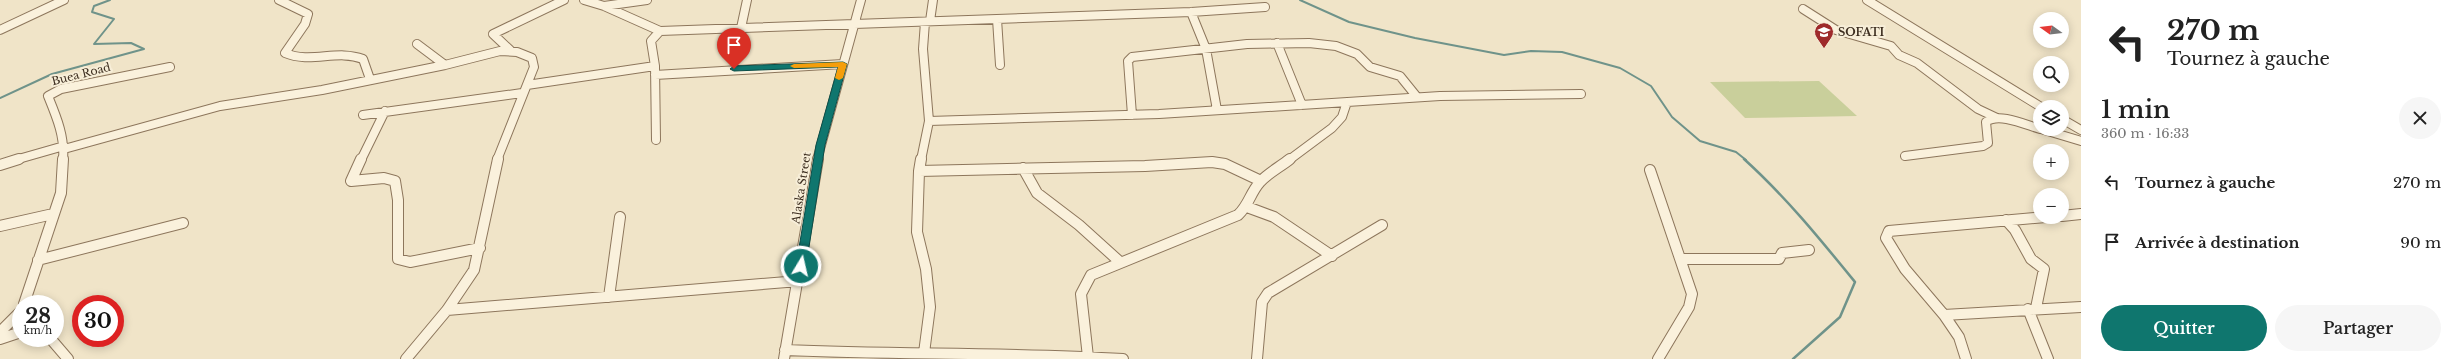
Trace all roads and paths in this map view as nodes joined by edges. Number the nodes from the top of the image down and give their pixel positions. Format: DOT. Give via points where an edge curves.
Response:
graph roads {
  1 [pos="64,0"];
  2 [pos="279,0"];
  3 [pos="564,0"];
  4 [pos="584,0"];
  5 [pos="647,0"];
  6 [pos="747,0"];
  7 [pos="861,0"];
  8 [pos="933,0"];
  9 [pos="1867,0"];
  10 [pos="604,6"];
  11 [pos="1265,7"];
  12 [pos="1803,9"];
  13 [pos="1191,12"];
  14 [pos="998,19"];
  15 [pos="928,22"];
  16 [pos="854,24"];
  17 [pos="1,28"];
  18 [pos="741,28"];
  19 [pos="660,31"];
  20 [pos="1278,42"];
  21 [pos="417,44"];
  22 [pos="1206,49"];
  23 [pos="510,50"];
  24 [pos="843,64"];
  25 [pos="445,65"];
  26 [pos="1000,65"];
  27 [pos="170,67"];
  28 [pos="655,70"];
  29 [pos="370,79"];
  30 [pos="525,89"];
  31 [pos="1581,94"];
  32 [pos="1417,97"];
  33 [pos="1347,102"];
  34 [pos="2033,102"];
  35 [pos="1302,105"];
  36 [pos="1217,110"];
  37 [pos="385,111"];
  38 [pos="362,114"];
  39 [pos="1132,115"];
  40 [pos="1997,118"];
  41 [pos="929,121"];
  42 [pos="2069,123"];
  43 [pos="2033,127"];
  44 [pos="2081,130"];
  45 [pos="2064,136"];
  46 [pos="656,140"];
  47 [pos="2081,141"];
  48 [pos="64,148"];
  49 [pos="1905,156"];
  50 [pos="0,165"];
  51 [pos="1023,168"];
  52 [pos="1650,170"];
  53 [pos="919,171"];
  54 [pos="1261,181"];
  55 [pos="1247,207"];
  56 [pos="53,214"];
  57 [pos="2081,214"];
  58 [pos="2069,215"];
  59 [pos="620,217"];
  60 [pos="2033,218"];
  61 [pos="2006,220"];
  62 [pos="183,223"];
  63 [pos="1382,225"];
  64 [pos="0,226"];
  65 [pos="480,248"];
  66 [pos="1809,250"];
  67 [pos="1332,256"];
  68 [pos="1681,259"];
  69 [pos="38,260"];
  70 [pos="1120,262"];
  71 [pos="799,281"];
  72 [pos="27,295"];
  73 [pos="609,297"];
  74 [pos="2081,306"];
  75 [pos="2032,308"];
  76 [pos="447,310"];
  77 [pos="1944,315"];
  78 [pos="12,320"];
  79 [pos="0,332"];
  80 [pos="12,335"];
  81 [pos="0,339"];
  82 [pos="58,347"];
  83 [pos="924,353"];
  84 [pos="785,355"];
  85 [pos="947,356"];
  86 [pos="1088,357"];
  87 [pos="68,359"];
  88 [pos="406,359"];
  89 [pos="1123,359"];
  90 [pos="1257,359"];
  91 [pos="1658,359"];
  92 [pos="1966,359"];
  93 [pos="2048,359"];
  1 -- 17 [label="street"];
  2 -- 29 [label="street" via="308,14 306,23 286,47 285,53 297,57 339,53 358,56 363,59"];
  3 -- 23 [label="street" via="493,34"];
  4 -- 10 [label="street"];
  5 -- 10 [label="street"];
  6 -- 18 [label="street"];
  7 -- 16 [label="street, Alaska Street"];
  8 -- 15 [label="street"];
  9 -- 34 [label="street"];
  10 -- 19 [label="street"];
  11 -- 13 [label="street"];
  12 -- 40 [label="street" via="1836,30 1891,46 1899,55 1917,63 1973,105"];
  13 -- 14 [label="street"];
  13 -- 22 [label="street"];
  14 -- 15 [label="street"];
  14 -- 26 [label="street"];
  15 -- 16 [label="street"];
  15 -- 41 [label="street" via="923,49"];
  16 -- 18 [label="street"];
  16 -- 24 [label="street, Alaska Street"];
  18 -- 19 [label="street"];
  19 -- 28 [label="street" via="651,41"];
  20 -- 22 [label="street"];
  20 -- 32 [label="street" via="1320,44 1356,54 1370,67 1401,74"];
  20 -- 35 [label="street"];
  21 -- 25 [label="street"];
  22 -- 36 [label="street"];
  22 -- 39 [label="street" via="1129,59"];
  23 -- 25 [label="street"];
  23 -- 30 [label="street" via="532,58 534,67"];
  24 -- 28 [label="street"];
  24 -- 71 [label="street, Alaska Street" via="820,145"];
  25 -- 29 [label="street"];
  27 -- 48 [label="street, Buea Road" via="61,89 50,94 48,98 59,121"];
  28 -- 30 [label="street"];
  28 -- 46 [label="street"];
  29 -- 48 [label="street" via="316,91 220,106"];
  30 -- 37 [label="street"];
  30 -- 65 [label="street" via="497,161"];
  31 -- 32 [label="street"];
  32 -- 33 [label="street"];
  33 -- 35 [label="street"];
  33 -- 54 [label="street" via="1342,117 1332,128"];
  35 -- 36 [label="street"];
  36 -- 39 [label="street"];
  37 -- 38 [label="street"];
  37 -- 65 [label="street" via="351,181 384,178 395,181 398,200 398,259 410,262"];
  39 -- 41 [label="street"];
  40 -- 43 [label="street"];
  40 -- 49 [label="street" via="1986,122 1988,143 1983,146"];
  41 -- 53 [label="street"];
  42 -- 44 [label="street"];
  45 -- 47 [label="street"];
  48 -- 50 [label="street"];
  48 -- 56 [label="street, Buea Road" via="61,193"];
  51 -- 53 [label="street"];
  51 -- 54 [label="street" via="1212,162 1225,164"];
  51 -- 70 [label="street" via="1034,191 1073,219"];
  52 -- 68 [label="street"];
  53 -- 83 [label="street" via="917,232 926,268 930,307"];
  54 -- 55 [label="street" via="1250,194"];
  55 -- 67 [label="street" via="1274,217"];
  55 -- 70 [label="street" via="1225,221"];
  56 -- 64 [label="street"];
  56 -- 69 [label="street, Buea Road"];
  57 -- 58 [label="street"];
  59 -- 73 [label="street"];
  60 -- 61 [label="street"];
  61 -- 75 [label="street" via="2015,230 2031,259 2044,269"];
  61 -- 77 [label="street" via="1889,231 1886,234 1891,248 1906,270"];
  62 -- 69 [label="street"];
  63 -- 67 [label="street"];
  65 -- 76 [label="street" via="478,260 469,279"];
  66 -- 68 [label="street" via="1782,253 1779,259"];
  67 -- 90 [label="street" via="1295,275 1268,293 1262,302"];
  68 -- 91 [label="street" via="1692,294 1689,306"];
  69 -- 72 [label="street, Buea Road"];
  70 -- 86 [label="street" via="1092,276 1081,294"];
  71 -- 73 [label="street"];
  71 -- 84 [label="street, Alaska Street"];
  73 -- 76 [label="street"];
  74 -- 75 [label="street"];
  75 -- 77 [label="street"];
  75 -- 93 [label="street"];
  76 -- 88 [label="street"];
  77 -- 92 [label="street" via="1959,337"];
  78 -- 79 [label="street"];
  80 -- 81 [label="street"];
  82 -- 87 [label="street"];
  83 -- 84 [label="street"];
  83 -- 85 [label="street"];
  85 -- 86 [label="street" via="1037,354"];
  86 -- 89 [label="street"];
}
